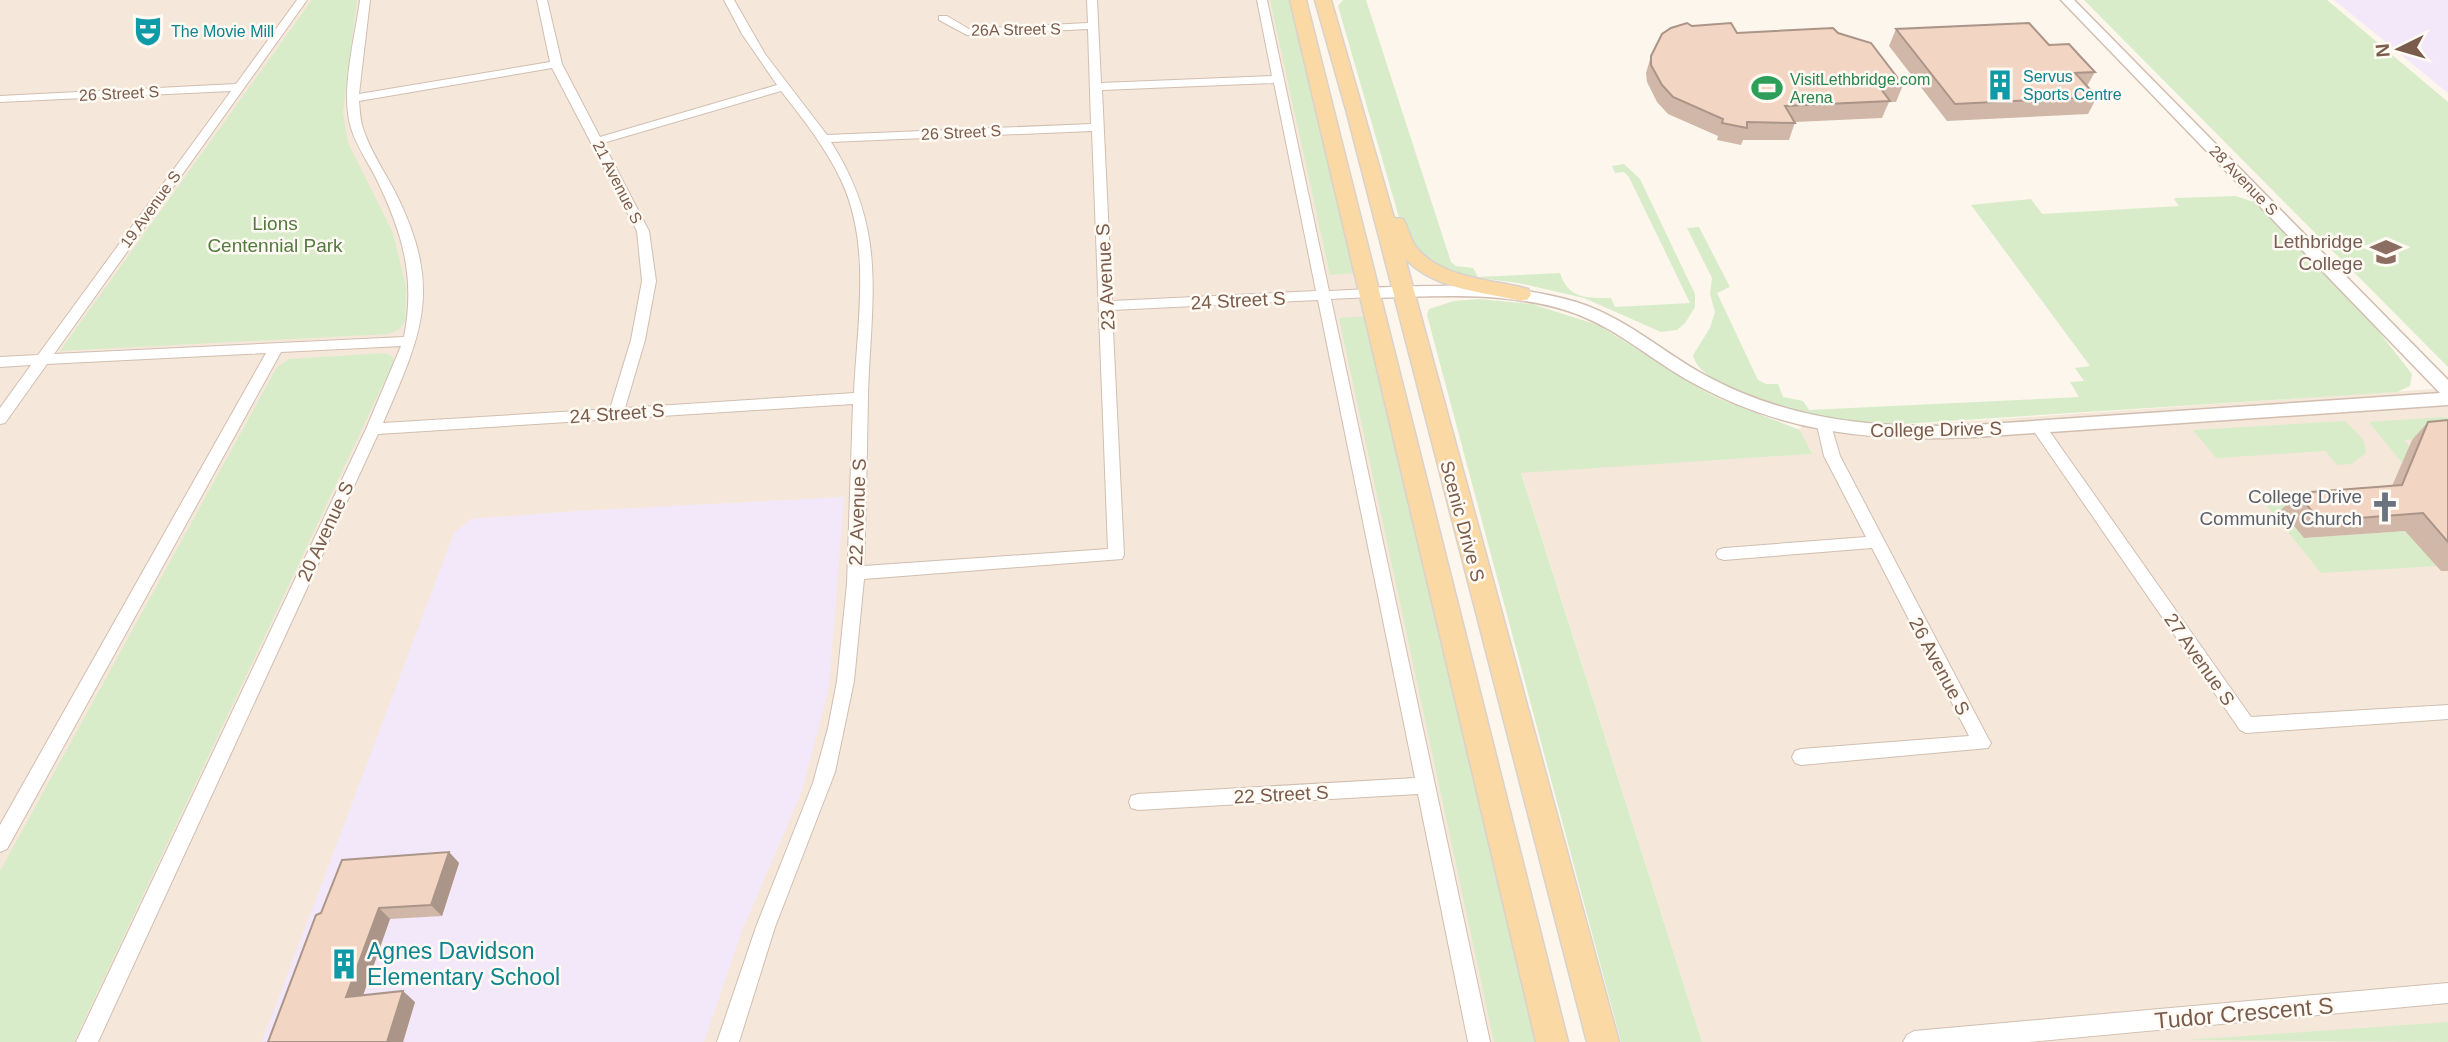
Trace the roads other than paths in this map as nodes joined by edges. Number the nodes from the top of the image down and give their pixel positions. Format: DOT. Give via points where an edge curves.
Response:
graph roads {
  1 [pos="302,0"];
  2 [pos="365,0"];
  3 [pos="542,0"];
  4 [pos="729,0"];
  5 [pos="1092,0"];
  6 [pos="1262,0"];
  7 [pos="1298,0"];
  8 [pos="1323,0"];
  9 [pos="2067,0"];
  10 [pos="943,18"];
  11 [pos="1093,26"];
  12 [pos="556,64"];
  13 [pos="1278,79"];
  14 [pos="237,87"];
  15 [pos="782,87"];
  16 [pos="1097,87"];
  17 [pos="0,99"];
  18 [pos="353,99"];
  19 [pos="1356,113"];
  20 [pos="1098,127"];
  21 [pos="823,139"];
  22 [pos="598,141"];
  23 [pos="1402,292"];
  24 [pos="1370,293"];
  25 [pos="1521,293"];
  26 [pos="1323,296"];
  27 [pos="1107,306"];
  28 [pos="410,341"];
  29 [pos="276,348"];
  30 [pos="42,360"];
  31 [pos="0,362"];
  32 [pos="2448,391"];
  33 [pos="861,398"];
  34 [pos="2448,399"];
  35 [pos="616,413"];
  36 [pos="0,419"];
  37 [pos="1825,425"];
  38 [pos="2038,426"];
  39 [pos="373,429"];
  40 [pos="1874,542"];
  41 [pos="1724,554"];
  42 [pos="854,573"];
  43 [pos="2448,712"];
  44 [pos="1801,757"];
  45 [pos="1424,786"];
  46 [pos="1138,802"];
  47 [pos="0,843"];
  48 [pos="2448,993"];
  49 [pos="87,1042"];
  50 [pos="728,1042"];
  51 [pos="1479,1042"];
  52 [pos="1552,1042"];
  53 [pos="1603,1042"];
  54 [pos="1914,1042"];
  1 -- 14 [label="street, 19 Avenue S"];
  2 -- 18 [label="street, 20 Avenue S"];
  3 -- 12 [label="street, 21 Avenue S"];
  4 -- 15 [label="street, 22 Avenue S"];
  5 -- 11 [label="street, 23 Avenue S"];
  6 -- 13 [label="street"];
  7 -- 24 [label="main road, Scenic Drive S"];
  8 -- 19 [label="main road, Scenic Drive S"];
  9 -- 32 [label="street, 28 Avenue S"];
  10 -- 11 [label="street, 26A Street S" via="967,32"];
  11 -- 16 [label="street, 23 Avenue S"];
  12 -- 18 [label="street"];
  12 -- 22 [label="street, 21 Avenue S"];
  13 -- 16 [label="street"];
  13 -- 26 [label="street"];
  14 -- 17 [label="street, 26 Street S"];
  14 -- 30 [label="street, 19 Avenue S"];
  15 -- 21 [label="street, 22 Avenue S"];
  15 -- 22 [label="street"];
  16 -- 20 [label="street, 23 Avenue S"];
  18 -- 28 [label="street, 20 Avenue S" via="356,128 406,231 416,263 418,300"];
  19 -- 23 [label="main road, Scenic Drive S"];
  19 -- 25 [label="main road" via="1405,246 1413,256 1437,272"];
  20 -- 21 [label="street, 26 Street S"];
  20 -- 27 [label="street, 23 Avenue S"];
  21 -- 33 [label="street, 22 Avenue S" via="847,179 863,235"];
  22 -- 35 [label="street, 21 Avenue S" via="643,231 649,281 638,340"];
  23 -- 24 [label="street, College Drive S"];
  23 -- 25 [label="street, College Drive S"];
  23 -- 53 [label="main road, Scenic Drive S"];
  24 -- 26 [label="street, 24 Street S"];
  24 -- 52 [label="main road, Scenic Drive S"];
  25 -- 37 [label="street, College Drive S" via="1601,317 1697,378 1754,403"];
  26 -- 27 [label="street, 24 Street S"];
  26 -- 45 [label="street"];
  27 -- 42 [label="street, 23 Avenue S" via="1116,555"];
  28 -- 29 [label="street"];
  28 -- 39 [label="street, 20 Avenue S"];
  29 -- 30 [label="street"];
  29 -- 47 [label="street"];
  30 -- 31 [label="street"];
  30 -- 36 [label="street, 19 Avenue S"];
  33 -- 35 [label="street, 24 Street S"];
  33 -- 42 [label="street, 22 Avenue S"];
  34 -- 38 [label="street, College Drive S"];
  35 -- 39 [label="street, 24 Street S"];
  37 -- 38 [label="street, College Drive S" via="1896,433"];
  37 -- 40 [label="street, 26 Avenue S" via="1832,456"];
  38 -- 43 [label="street, 27 Avenue S" via="2246,725"];
  39 -- 49 [label="street, 20 Avenue S"];
  40 -- 41 [label="street"];
  40 -- 44 [label="street, 26 Avenue S" via="1982,743"];
  42 -- 50 [label="street, 22 Avenue S" via="848,671 826,771 764,930"];
  45 -- 46 [label="street, 22 Street S"];
  45 -- 51 [label="street"];
  48 -- 54 [label="street, Tudor Crescent S"];
}
